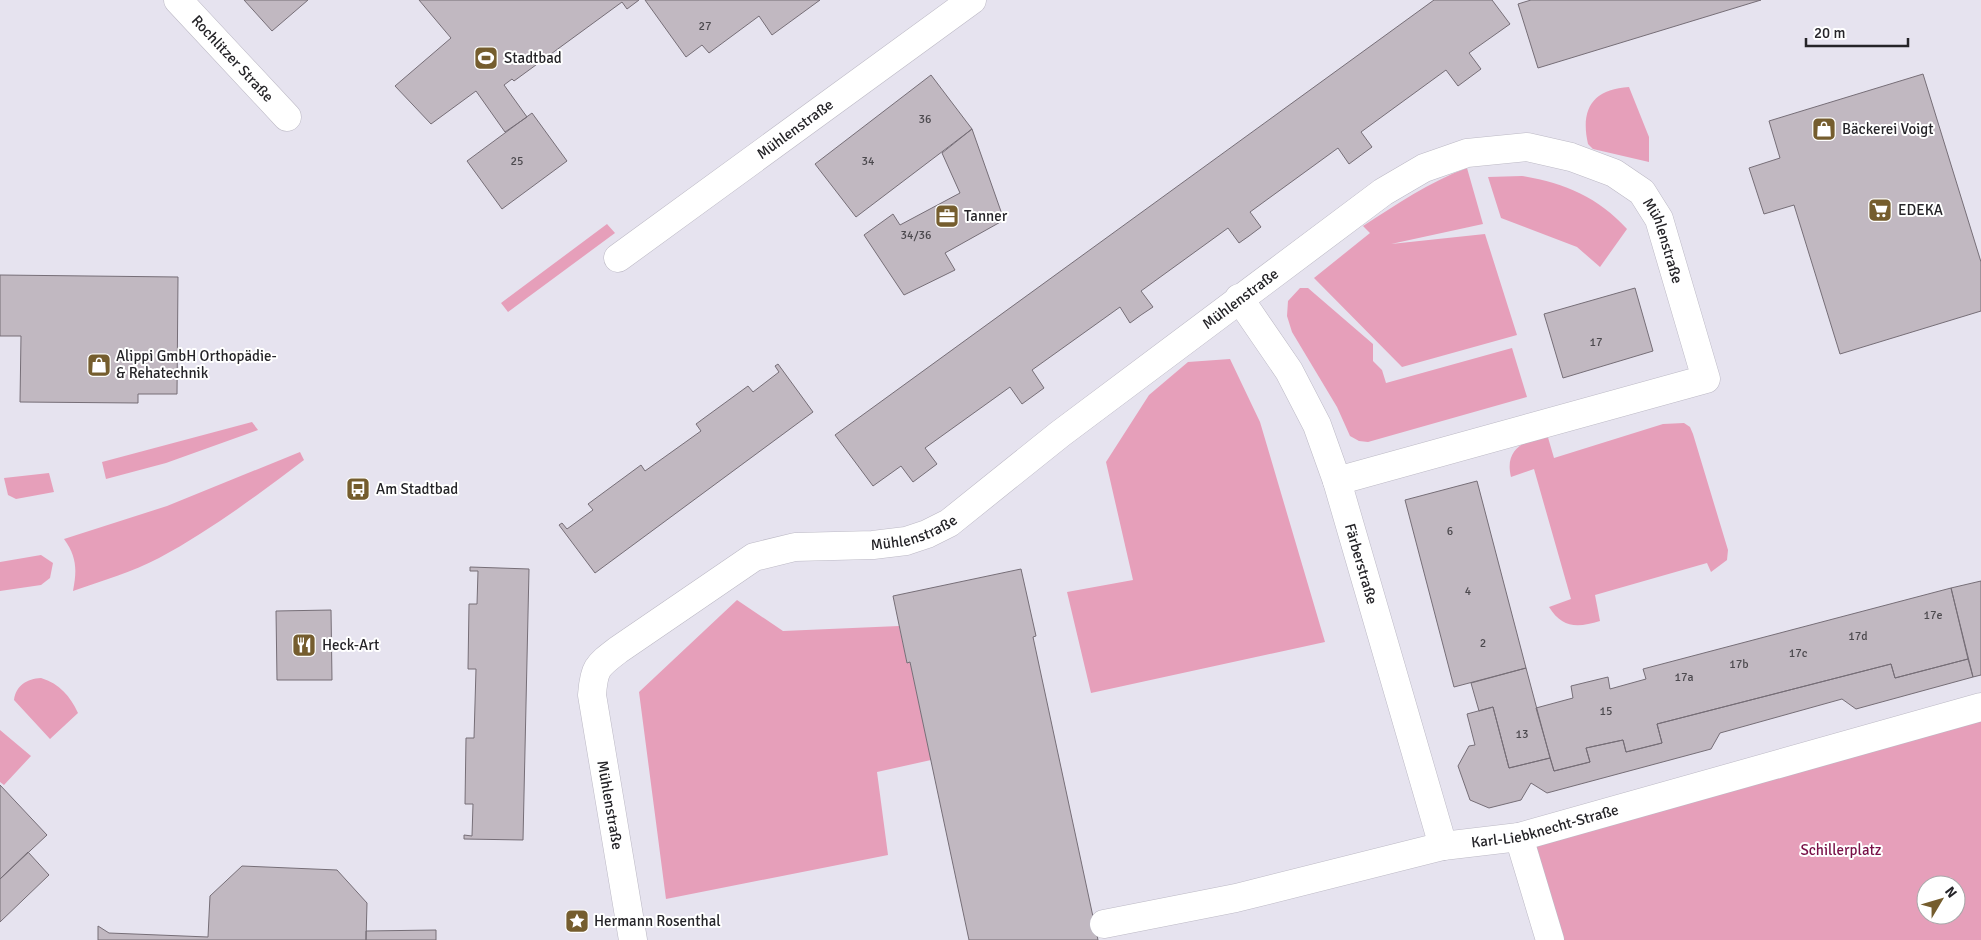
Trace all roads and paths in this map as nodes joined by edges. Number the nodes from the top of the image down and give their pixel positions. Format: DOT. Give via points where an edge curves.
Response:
graph roads {
  1 [pos="178,0"];
  2 [pos="972,0"];
  3 [pos="287,117"];
  4 [pos="618,258"];
  5 [pos="1239,298"];
  6 [pos="1337,481"];
  7 [pos="1981,707"];
  8 [pos="1520,837"];
  9 [pos="1443,846"];
  10 [pos="1104,924"];
  11 [pos="633,940"];
  12 [pos="1550,940"];
  1 -- 3 [label="street, Rochlitzer Straße"];
  2 -- 4 [label="street, Mühlenstraße"];
  5 -- 6 [label="street, Färberstraße" via="1289,371 1316,425"];
  5 -- 6 [label="street, Mühlenstraße" via="1383,192 1424,168 1467,153 1527,147 1571,157 1614,173 1642,192 1659,219 1706,378"];
  5 -- 11 [label="street, Mühlenstraße" via="948,523 906,541 795,547 754,557 602,662 594,674 593,711"];
  6 -- 9 [label="street, Färberstraße"];
  7 -- 8 [label="street, Karl-Liebknecht-Straße"];
  8 -- 9 [label="street, Karl-Liebknecht-Straße"];
  8 -- 12 [label="street"];
  9 -- 10 [label="street, Karl-Liebknecht-Straße" via="1236,898"];
}
